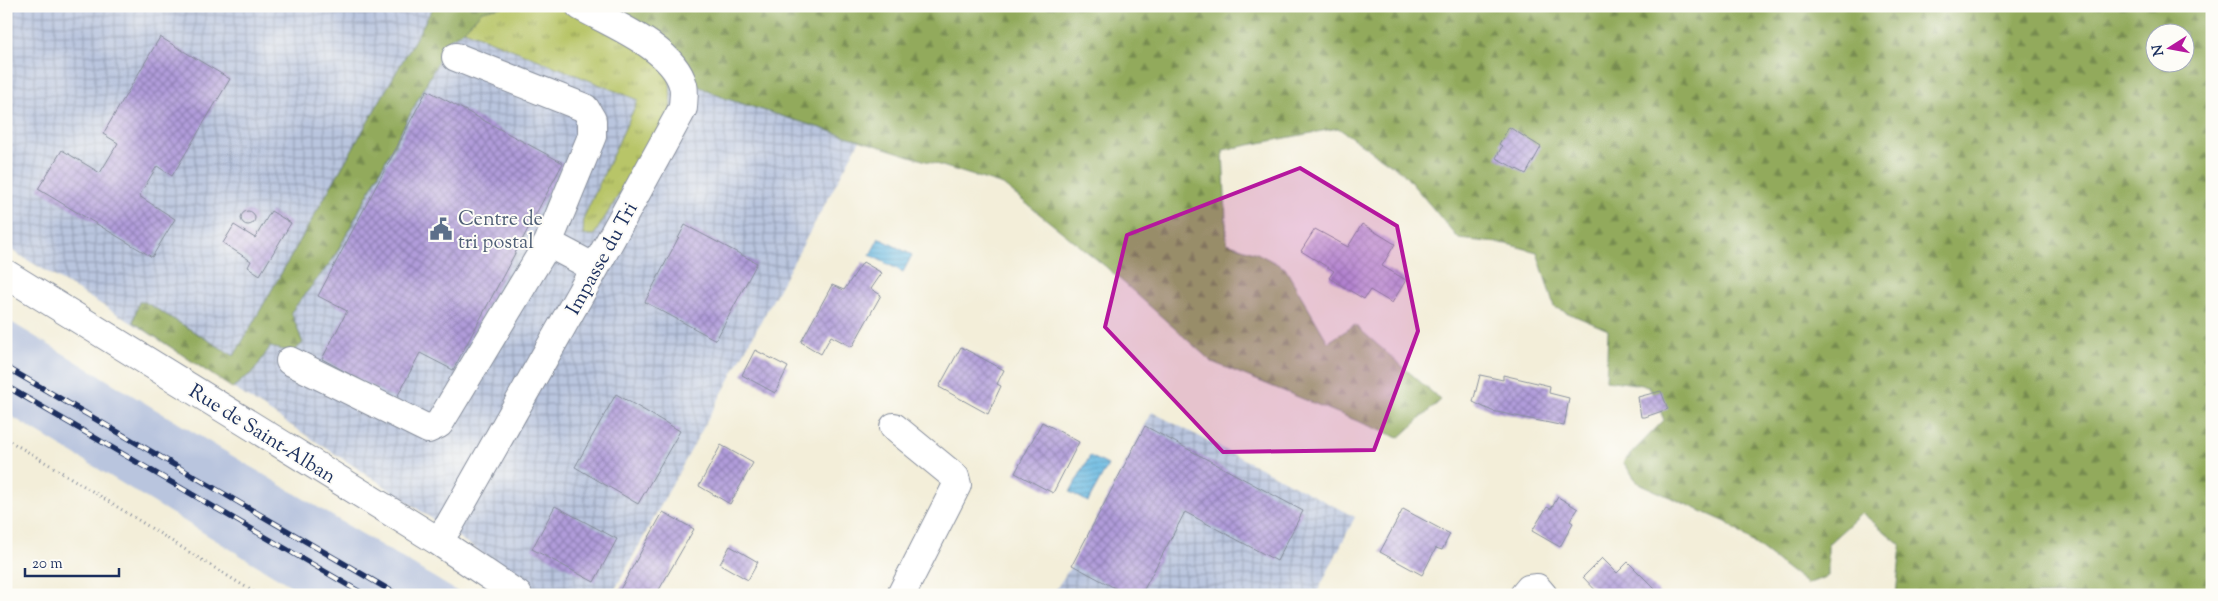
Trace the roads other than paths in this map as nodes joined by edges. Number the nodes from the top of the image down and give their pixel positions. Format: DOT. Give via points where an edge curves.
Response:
graph roads {
  1 [pos="580,6"];
  2 [pos="456,57"];
  3 [pos="548,243"];
  4 [pos="595,268"];
  5 [pos="6,274"];
  6 [pos="290,361"];
  7 [pos="894,427"];
  8 [pos="438,541"];
  9 [pos="518,595"];
  10 [pos="901,595"];
  11 [pos="1524,595"];
  12 [pos="1544,595"];
  1 -- 4 [label="street, Impasse du Tri" via="656,48 675,66 684,86 683,108"];
  2 -- 3 [label="street" via="585,108 592,120 592,136"];
  3 -- 4 [label="street"];
  3 -- 6 [label="street" via="439,424 428,429"];
  4 -- 8 [label="street, Impasse du Tri"];
  5 -- 8 [label="street, Rue de Saint-Alban"];
  7 -- 10 [label="street" via="955,478 958,485"];
  8 -- 9 [label="street, Rue de Saint-Alban"];
  11 -- 12 [label="street" via="1537,588"];
}
